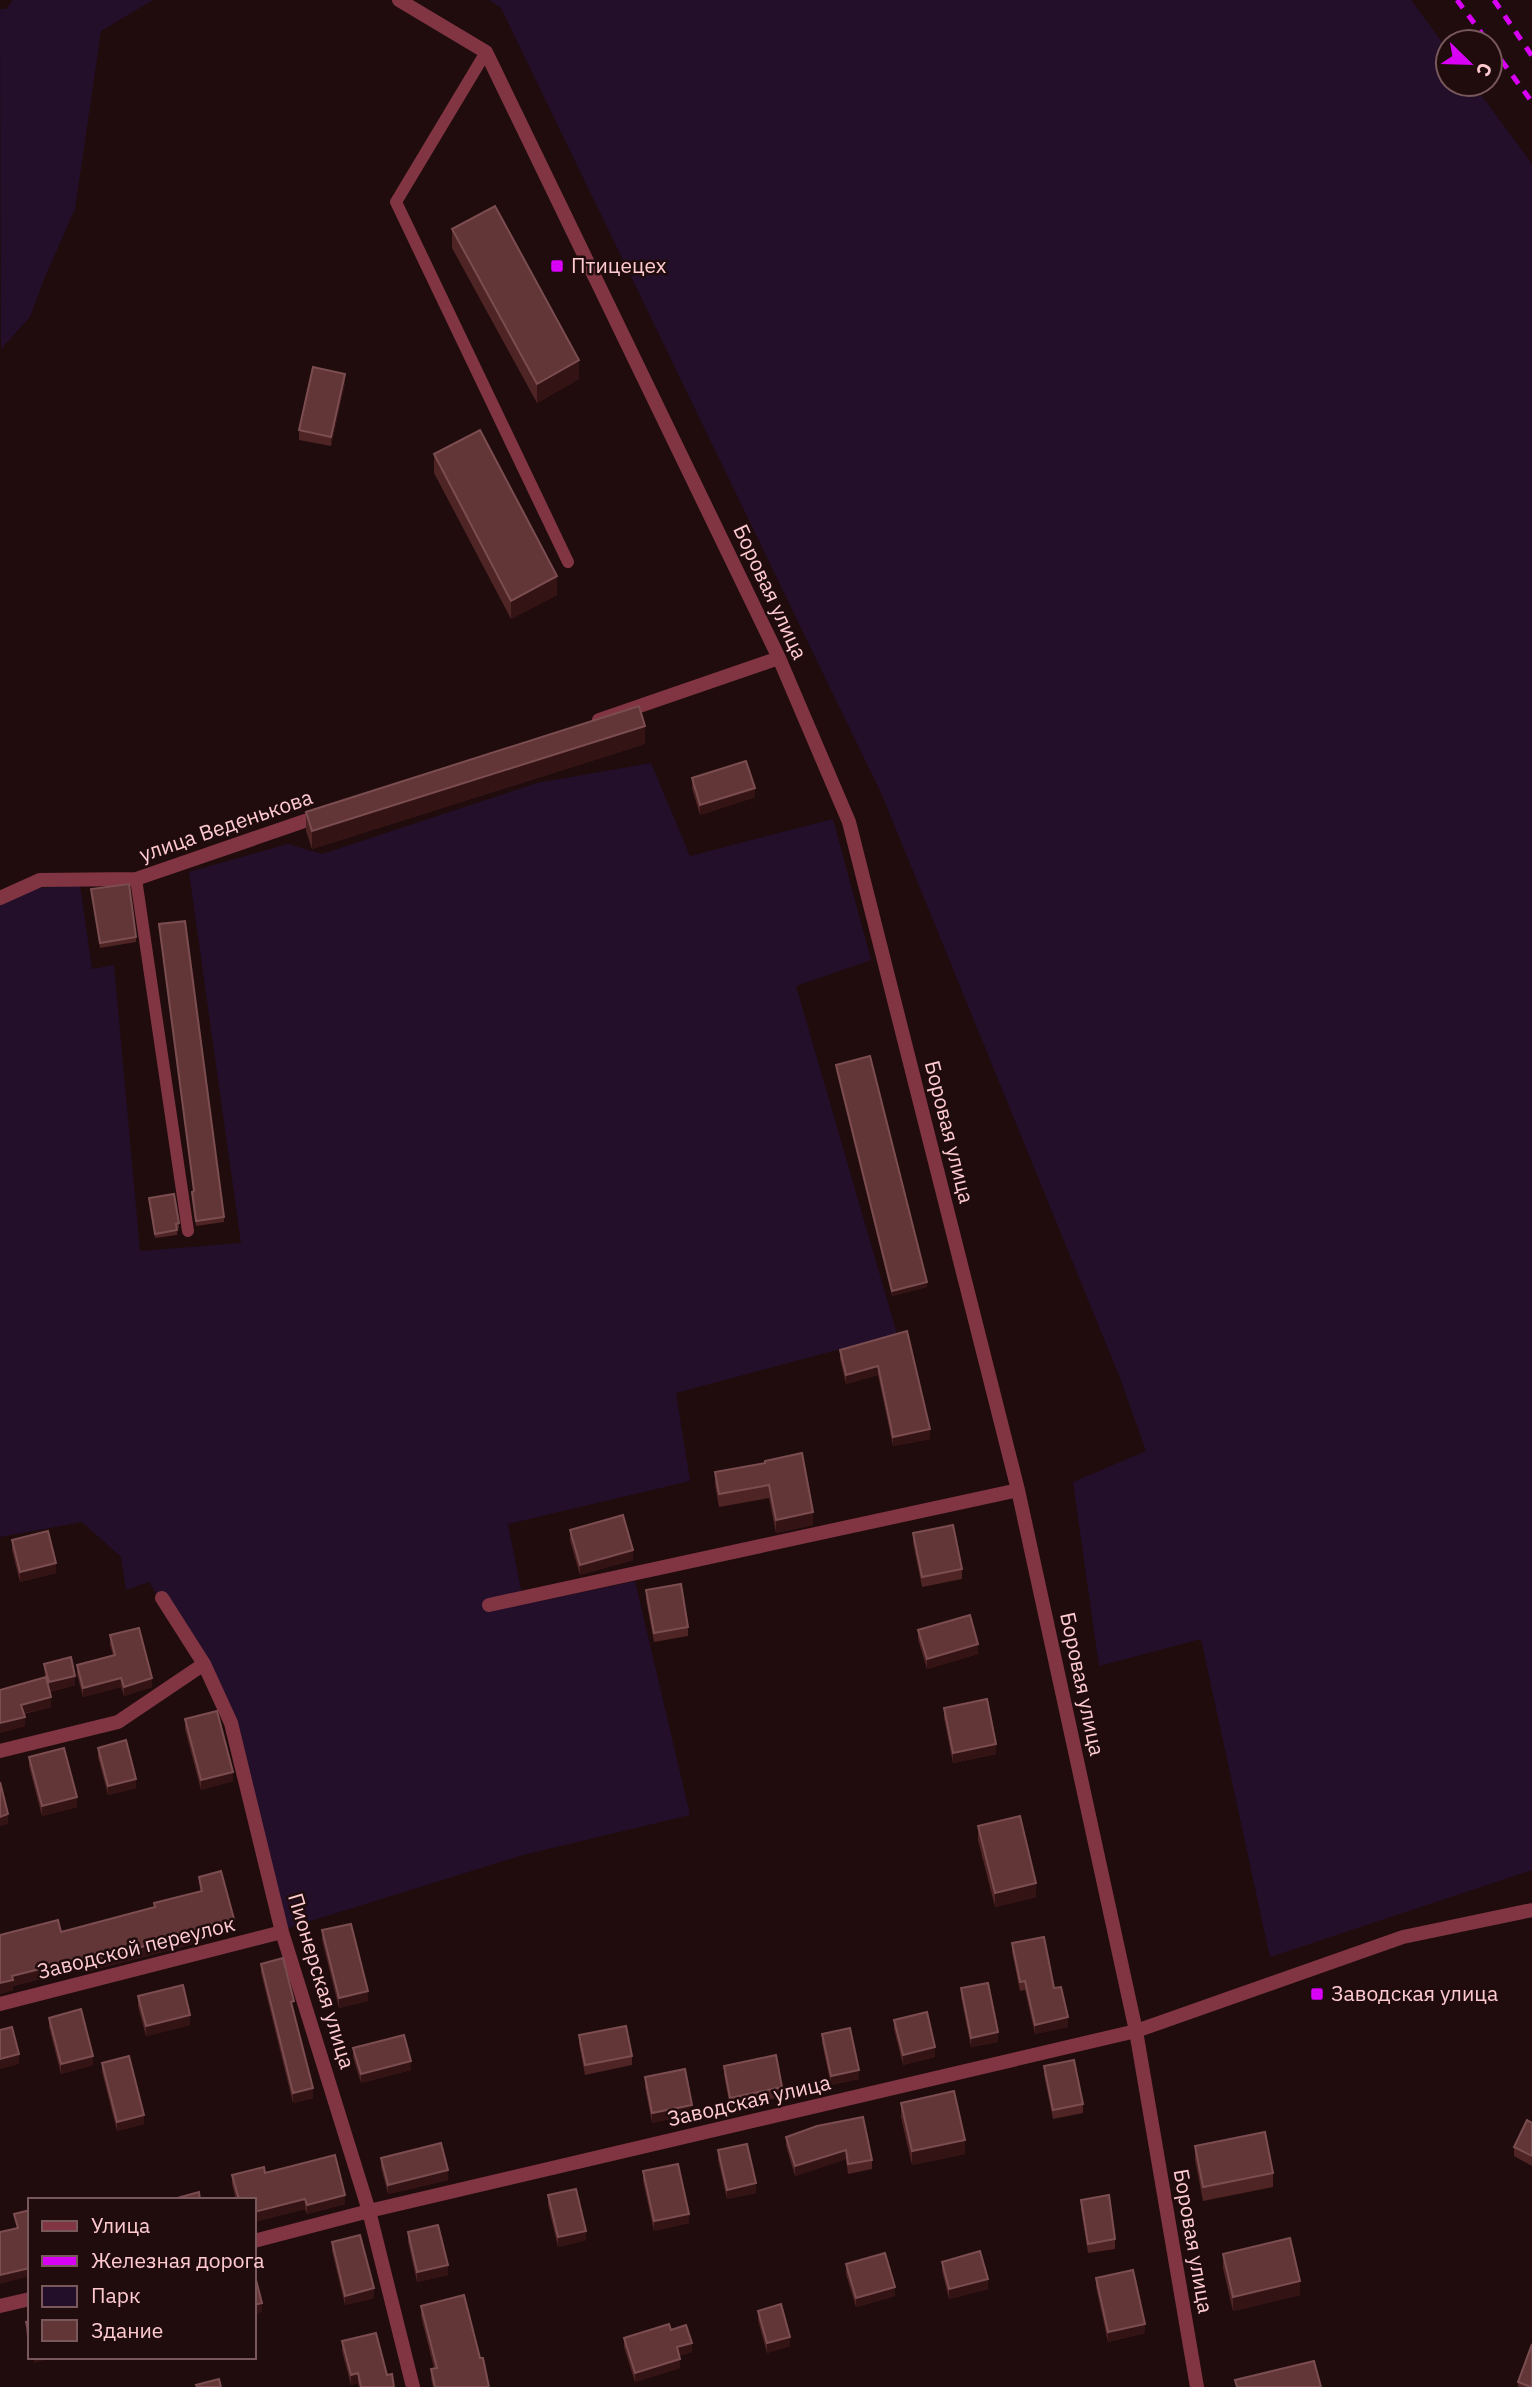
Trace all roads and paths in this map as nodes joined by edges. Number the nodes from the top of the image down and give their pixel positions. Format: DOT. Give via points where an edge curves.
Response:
graph roads {
  1 [pos="399,0"];
  2 [pos="486,52"];
  3 [pos="568,562"];
  4 [pos="779,658"];
  5 [pos="582,725"];
  6 [pos="333,811"];
  7 [pos="136,879"];
  8 [pos="0,898"];
  9 [pos="188,1231"];
  10 [pos="1018,1490"];
  11 [pos="162,1598"];
  12 [pos="489,1605"];
  13 [pos="204,1664"];
  14 [pos="0,1751"];
  15 [pos="1531,1911"];
  16 [pos="282,1932"];
  17 [pos="0,2004"];
  18 [pos="1136,2031"];
  19 [pos="369,2211"];
  20 [pos="256,2240"];
  21 [pos="28,2299"];
  22 [pos="0,2306"];
  23 [pos="413,2387"];
  24 [pos="1197,2387"];
  1 -- 2 [label="street"];
  2 -- 3 [label="lane" via="396,202"];
  2 -- 4 [label="street, Боровая улица"];
  4 -- 5 [label="street"];
  4 -- 10 [label="street, Боровая улица" via="849,822"];
  6 -- 7 [label="street, улица Веденькова"];
  7 -- 8 [label="street, улица Веденькова" via="40,880"];
  7 -- 9 [label="lane"];
  10 -- 12 [label="street"];
  10 -- 18 [label="street, Боровая улица"];
  11 -- 13 [label="street, Пионерская улица"];
  13 -- 14 [label="street" via="118,1722"];
  13 -- 16 [label="street, Пионерская улица" via="231,1723"];
  15 -- 18 [label="street, Заводская улица" via="1404,1937"];
  16 -- 17 [label="street, Заводской переулок"];
  16 -- 19 [label="street, Пионерская улица"];
  18 -- 19 [label="street, Заводская улица"];
  18 -- 24 [label="street, Боровая улица"];
  19 -- 20 [label="street, Заводская улица"];
  19 -- 23 [label="street, Пионерская улица"];
  21 -- 22 [label="street"];
}
